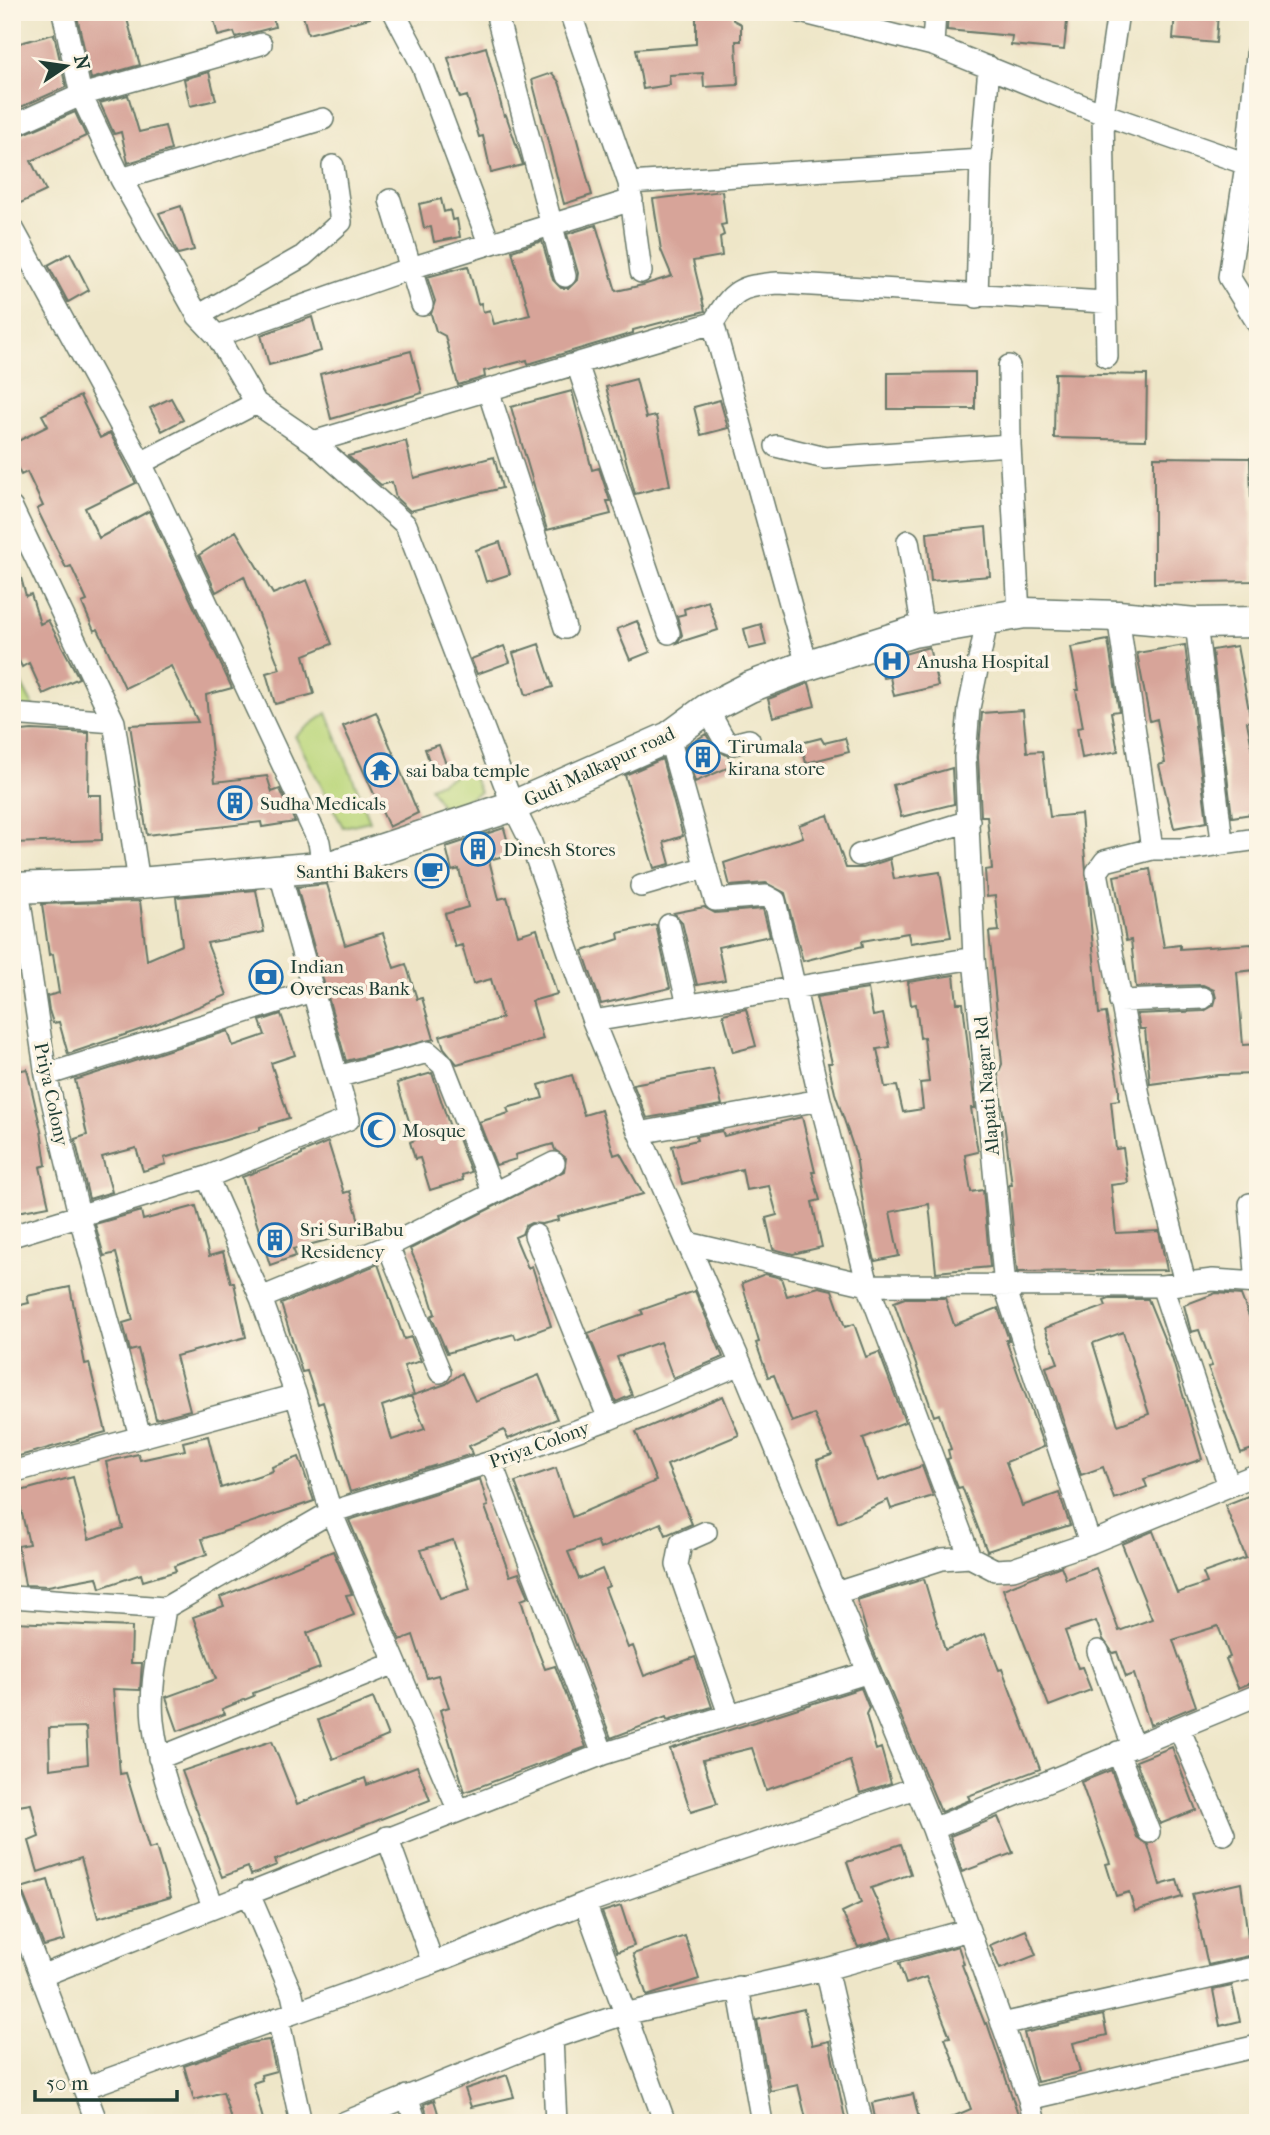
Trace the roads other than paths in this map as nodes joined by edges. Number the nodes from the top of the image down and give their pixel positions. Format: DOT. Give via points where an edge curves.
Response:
graph roads {
  1 [pos="63,12"];
  2 [pos="394,12"];
  3 [pos="570,12"];
  4 [pos="801,12"];
  5 [pos="935,12"];
  6 [pos="1118,12"];
  7 [pos="498,20"];
  8 [pos="261,44"];
  9 [pos="933,45"];
  10 [pos="1258,46"];
  11 [pos="989,67"];
  12 [pos="1256,86"];
  13 [pos="81,94"];
  14 [pos="1103,114"];
  15 [pos="323,118"];
  16 [pos="12,126"];
  17 [pos="981,160"];
  18 [pos="333,166"];
  19 [pos="1252,167"];
  20 [pos="121,179"];
  21 [pos="630,192"];
  22 [pos="390,200"];
  23 [pos="552,225"];
  24 [pos="12,227"];
  25 [pos="489,243"];
  26 [pos="411,268"];
  27 [pos="641,272"];
  28 [pos="565,276"];
  29 [pos="977,297"];
  30 [pos="1105,302"];
  31 [pos="422,305"];
  32 [pos="198,316"];
  33 [pos="713,323"];
  34 [pos="1258,324"];
  35 [pos="217,336"];
  36 [pos="1107,357"];
  37 [pos="577,364"];
  38 [pos="1009,366"];
  39 [pos="488,390"];
  40 [pos="256,402"];
  41 [pos="313,442"];
  42 [pos="1010,445"];
  43 [pos="776,446"];
  44 [pos="141,463"];
  45 [pos="12,508"];
  46 [pos="908,541"];
  47 [pos="1019,614"];
  48 [pos="1118,616"];
  49 [pos="988,617"];
  50 [pos="1258,622"];
  51 [pos="1196,623"];
  52 [pos="565,628"];
  53 [pos="923,630"];
  54 [pos="669,633"];
  55 [pos="807,665"];
  56 [pos="707,709"];
  57 [pos="12,714"];
  58 [pos="114,722"];
  59 [pos="669,737"];
  60 [pos="748,740"];
  61 [pos="513,806"];
  62 [pos="970,821"];
  63 [pos="1258,839"];
  64 [pos="1222,842"];
  65 [pos="1152,849"];
  66 [pos="859,855"];
  67 [pos="323,867"];
  68 [pos="706,867"];
  69 [pos="279,870"];
  70 [pos="139,882"];
  71 [pos="641,886"];
  72 [pos="15,889"];
  73 [pos="669,925"];
  74 [pos="974,958"];
  75 [pos="793,988"];
  76 [pos="312,991"];
  77 [pos="1203,998"];
  78 [pos="1120,1001"];
  79 [pos="688,1005"];
  80 [pos="593,1021"];
  81 [pos="46,1075"];
  82 [pos="337,1077"];
  83 [pos="820,1100"];
  84 [pos="639,1133"];
  85 [pos="554,1163"];
  86 [pos="207,1177"];
  87 [pos="493,1192"];
  88 [pos="1251,1204"];
  89 [pos="79,1214"];
  90 [pos="535,1235"];
  91 [pos="12,1236"];
  92 [pos="688,1243"];
  93 [pos="388,1246"];
  94 [pos="1185,1283"];
  95 [pos="1258,1283"];
  96 [pos="868,1285"];
  97 [pos="1162,1286"];
  98 [pos="1005,1287"];
  99 [pos="261,1297"];
  100 [pos="741,1364"];
  101 [pos="440,1372"];
  102 [pos="296,1395"];
  103 [pos="609,1419"];
  104 [pos="140,1436"];
  105 [pos="491,1462"];
  106 [pos="12,1472"];
  107 [pos="1258,1474"];
  108 [pos="1229,1486"];
  109 [pos="331,1511"];
  110 [pos="706,1532"];
  111 [pos="1090,1543"];
  112 [pos="970,1557"];
  113 [pos="836,1593"];
  114 [pos="12,1597"];
  115 [pos="165,1608"];
  116 [pos="1098,1651"];
  117 [pos="395,1663"];
  118 [pos="866,1673"];
  119 [pos="1258,1695"];
  120 [pos="729,1714"];
  121 [pos="1179,1728"];
  122 [pos="1126,1749"];
  123 [pos="603,1754"];
  124 [pos="159,1758"];
  125 [pos="915,1788"];
  126 [pos="458,1809"];
  127 [pos="933,1829"];
  128 [pos="1149,1832"];
  129 [pos="1224,1834"];
  130 [pos="387,1838"];
  131 [pos="248,1892"];
  132 [pos="12,1899"];
  133 [pos="585,1903"];
  134 [pos="213,1906"];
  135 [pos="968,1930"];
  136 [pos="433,1963"];
  137 [pos="1258,1967"];
  138 [pos="826,1969"];
  139 [pos="41,1976"];
  140 [pos="738,1987"];
  141 [pos="624,2014"];
  142 [pos="287,2015"];
  143 [pos="1002,2024"];
  144 [pos="552,2038"];
  145 [pos="1258,2046"];
  146 [pos="84,2088"];
  147 [pos="407,2096"];
  148 [pos="1030,2099"];
  149 [pos="761,2118"];
  150 [pos="97,2123"];
  151 [pos="301,2123"];
  152 [pos="343,2123"];
  153 [pos="415,2123"];
  154 [pos="556,2123"];
  155 [pos="665,2123"];
  156 [pos="862,2123"];
  157 [pos="1035,2123"];
  1 -- 13 [label="street"];
  2 -- 25 [label="street" via="423,68"];
  3 -- 21 [label="street"];
  4 -- 9 [label="street"];
  5 -- 9 [label="street"];
  6 -- 14 [label="street"];
  7 -- 23 [label="street"];
  8 -- 13 [label="street"];
  9 -- 11 [label="street"];
  10 -- 12 [label="street"];
  11 -- 14 [label="street"];
  11 -- 17 [label="street"];
  12 -- 19 [label="street"];
  13 -- 16 [label="street"];
  13 -- 20 [label="street"];
  14 -- 19 [label="street"];
  14 -- 30 [label="street"];
  15 -- 20 [label="street"];
  17 -- 21 [label="street"];
  17 -- 29 [label="street"];
  18 -- 32 [label="street" via="341,222 303,256"];
  19 -- 34 [label="street" via="1229,277"];
  20 -- 32 [label="street"];
  21 -- 23 [label="street"];
  21 -- 27 [label="street"];
  22 -- 26 [label="street"];
  23 -- 25 [label="street"];
  23 -- 28 [label="street"];
  24 -- 44 [label="street"];
  25 -- 26 [label="street"];
  26 -- 31 [label="street"];
  26 -- 35 [label="street"];
  29 -- 30 [label="street"];
  29 -- 33 [label="street" via="778,284 744,286 728,299"];
  30 -- 36 [label="street"];
  32 -- 35 [label="street"];
  33 -- 37 [label="street"];
  33 -- 55 [label="street"];
  35 -- 40 [label="street"];
  37 -- 39 [label="street"];
  37 -- 54 [label="street"];
  38 -- 42 [label="street"];
  39 -- 41 [label="street"];
  39 -- 52 [label="street"];
  40 -- 41 [label="street"];
  40 -- 44 [label="street"];
  41 -- 61 [label="street" via="407,525"];
  42 -- 43 [label="street" via="825,458"];
  42 -- 47 [label="street"];
  44 -- 67 [label="street" via="319,842"];
  45 -- 58 [label="street"];
  46 -- 53 [label="street"];
  47 -- 48 [label="street, Gudi Malkapur road"];
  47 -- 49 [label="street, Gudi Malkapur road"];
  48 -- 51 [label="street, Gudi Malkapur road"];
  48 -- 65 [label="street"];
  49 -- 53 [label="street, Gudi Malkapur road"];
  49 -- 62 [label="street, Alapati Nagar Rd" via="966,734"];
  50 -- 51 [label="street, Gudi Malkapur road"];
  51 -- 64 [label="street"];
  53 -- 55 [label="street, Gudi Malkapur road"];
  55 -- 56 [label="street, Gudi Malkapur road"];
  56 -- 59 [label="street, Gudi Malkapur road"];
  56 -- 60 [label="street" via="725,741"];
  57 -- 58 [label="street"];
  58 -- 70 [label="street"];
  59 -- 61 [label="street, Gudi Malkapur road"];
  59 -- 68 [label="street"];
  61 -- 67 [label="street, Gudi Malkapur road"];
  61 -- 80 [label="street" via="530,840"];
  62 -- 66 [label="street"];
  62 -- 74 [label="street, Alapati Nagar Rd"];
  63 -- 64 [label="street"];
  64 -- 65 [label="street"];
  65 -- 78 [label="street" via="1105,861 1097,872"];
  67 -- 69 [label="street, Gudi Malkapur road"];
  68 -- 71 [label="street"];
  68 -- 75 [label="street" via="715,901 766,896 775,901"];
  69 -- 70 [label="street, Gudi Malkapur road"];
  69 -- 76 [label="street"];
  70 -- 72 [label="street, Gudi Malkapur road"];
  72 -- 81 [label="street, Priya Colony"];
  73 -- 79 [label="street"];
  74 -- 75 [label="street"];
  74 -- 98 [label="street, Alapati Nagar Rd"];
  75 -- 79 [label="street"];
  75 -- 83 [label="street"];
  76 -- 81 [label="street"];
  76 -- 82 [label="street"];
  77 -- 78 [label="street"];
  78 -- 94 [label="street"];
  79 -- 80 [label="street"];
  80 -- 84 [label="street"];
  81 -- 89 [label="street, Priya Colony"];
  82 -- 86 [label="street" via="349,1119"];
  82 -- 87 [label="street" via="428,1052 443,1065"];
  83 -- 84 [label="street"];
  83 -- 96 [label="street"];
  84 -- 92 [label="street"];
  85 -- 87 [label="street"];
  86 -- 89 [label="street"];
  86 -- 99 [label="street"];
  87 -- 93 [label="street"];
  88 -- 95 [label="street"];
  89 -- 91 [label="street"];
  89 -- 104 [label="street, Priya Colony"];
  90 -- 103 [label="street"];
  92 -- 96 [label="street"];
  92 -- 100 [label="street"];
  93 -- 99 [label="street"];
  93 -- 101 [label="street"];
  94 -- 95 [label="street"];
  94 -- 97 [label="street"];
  96 -- 98 [label="street"];
  96 -- 112 [label="street"];
  97 -- 98 [label="street"];
  97 -- 108 [label="street"];
  98 -- 111 [label="street, Alapati Nagar Rd"];
  99 -- 102 [label="street"];
  100 -- 103 [label="street, Priya Colony"];
  100 -- 113 [label="street"];
  102 -- 104 [label="street"];
  102 -- 109 [label="street"];
  103 -- 105 [label="street, Priya Colony"];
  104 -- 106 [label="street"];
  105 -- 109 [label="street, Priya Colony"];
  105 -- 123 [label="street"];
  107 -- 108 [label="street"];
  108 -- 111 [label="street"];
  109 -- 115 [label="street, Priya Colony"];
  109 -- 117 [label="street"];
  110 -- 120 [label="street" via="681,1543 677,1565"];
  111 -- 112 [label="street" via="1013,1569 995,1570"];
  112 -- 113 [label="street" via="942,1559"];
  113 -- 118 [label="street"];
  114 -- 115 [label="street"];
  115 -- 124 [label="street" via="153,1685"];
  116 -- 122 [label="street"];
  117 -- 124 [label="street"];
  117 -- 126 [label="street"];
  118 -- 120 [label="street"];
  118 -- 125 [label="street"];
  119 -- 121 [label="street"];
  120 -- 123 [label="street"];
  121 -- 122 [label="street"];
  121 -- 129 [label="street"];
  122 -- 127 [label="street"];
  122 -- 128 [label="street"];
  123 -- 126 [label="street"];
  124 -- 134 [label="street"];
  125 -- 127 [label="street"];
  125 -- 133 [label="street"];
  126 -- 130 [label="street"];
  127 -- 135 [label="street"];
  130 -- 131 [label="street"];
  130 -- 136 [label="street"];
  131 -- 134 [label="street"];
  131 -- 142 [label="street" via="292,1994"];
  132 -- 139 [label="street"];
  133 -- 136 [label="street"];
  133 -- 141 [label="street"];
  134 -- 139 [label="street"];
  135 -- 138 [label="street"];
  135 -- 143 [label="street"];
  136 -- 142 [label="street"];
  137 -- 143 [label="street"];
  138 -- 140 [label="street"];
  138 -- 156 [label="street"];
  139 -- 146 [label="street"];
  140 -- 141 [label="street"];
  140 -- 149 [label="street"];
  141 -- 144 [label="street"];
  141 -- 155 [label="street"];
  142 -- 146 [label="street"];
  142 -- 151 [label="street"];
  143 -- 148 [label="street"];
  144 -- 147 [label="street"];
  144 -- 154 [label="street"];
  145 -- 148 [label="street"];
  146 -- 150 [label="street"];
  147 -- 152 [label="street"];
  147 -- 153 [label="street"];
  148 -- 157 [label="street"];
}
